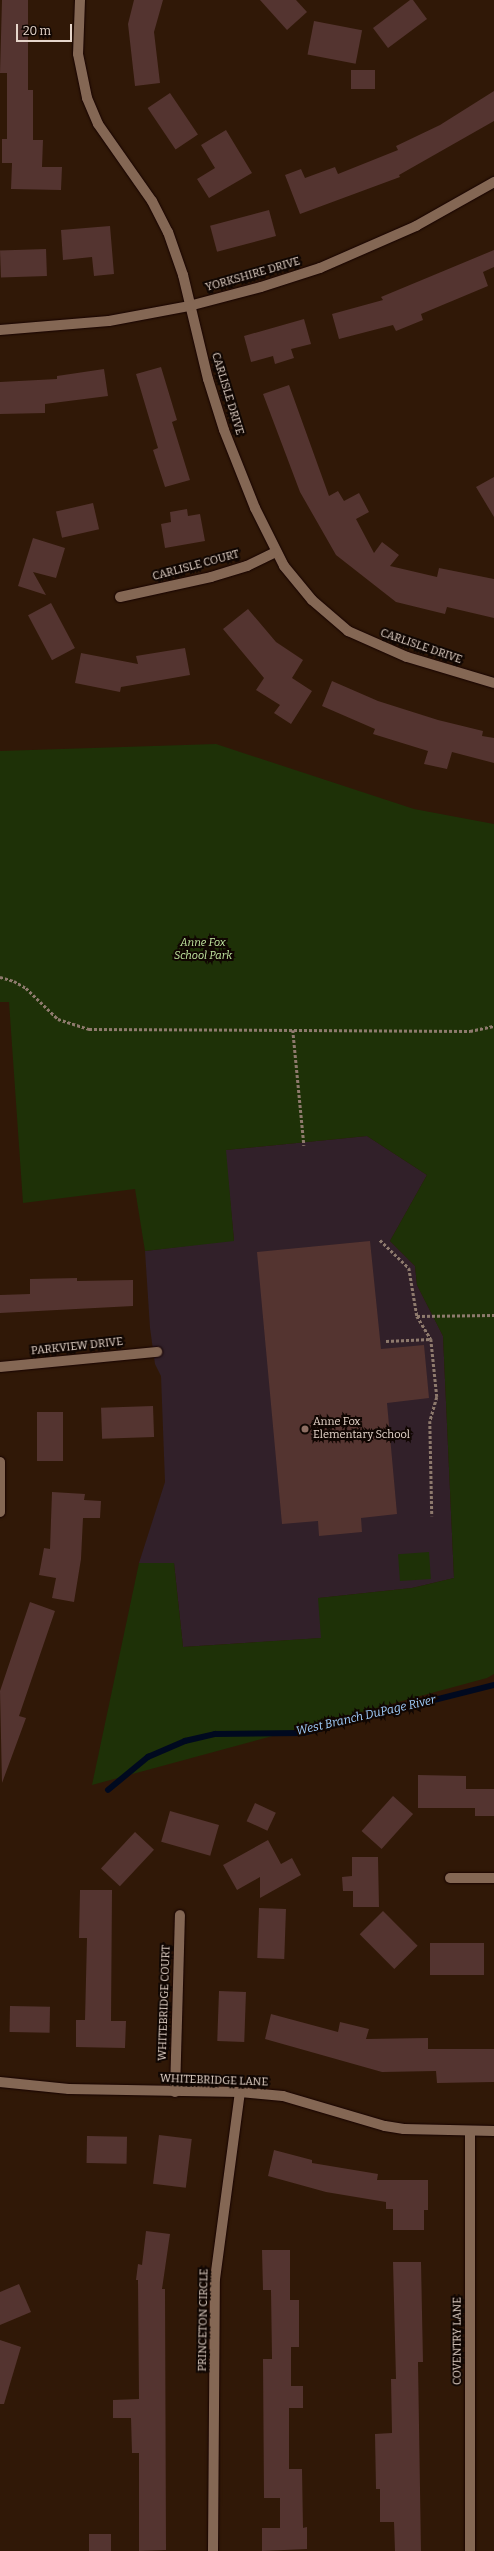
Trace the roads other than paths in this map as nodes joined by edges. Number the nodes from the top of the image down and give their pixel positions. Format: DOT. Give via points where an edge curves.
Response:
graph roads {
  1 [pos="80,0"];
  2 [pos="494,182"];
  3 [pos="189,306"];
  4 [pos="0,330"];
  5 [pos="276,552"];
  6 [pos="120,597"];
  7 [pos="494,683"];
  8 [pos="157,1352"];
  9 [pos="0,1367"];
  10 [pos="0,1462"];
  11 [pos="0,1512"];
  12 [pos="450,1878"];
  13 [pos="494,1878"];
  14 [pos="180,1915"];
  15 [pos="0,2082"];
  16 [pos="175,2092"];
  17 [pos="240,2092"];
  18 [pos="470,2131"];
  19 [pos="494,2131"];
  20 [pos="213,2551"];
  21 [pos="470,2551"];
  1 -- 3 [label="street, CARLISLE DRIVE" via="78,54 87,98 98,124 161,216 183,275"];
  2 -- 3 [label="street, YORKSHIRE DRIVE" via="416,226 320,268"];
  3 -- 4 [label="street, YORKSHIRE DRIVE" via="109,321"];
  3 -- 5 [label="street, CARLISLE DRIVE" via="224,430 255,508"];
  5 -- 6 [label="street, CARLISLE COURT" via="247,566 211,577"];
  5 -- 7 [label="street, CARLISLE DRIVE" via="297,584 348,631 407,657"];
  8 -- 9 [label="street, PARKVIEW DRIVE"];
  10 -- 11 [label="street"];
  12 -- 13 [label="street"];
  14 -- 16 [label="street, WHITEBRIDGE COURT"];
  15 -- 16 [label="street, WHITEBRIDGE LANE" via="69,2089"];
  16 -- 17 [label="street, WHITEBRIDGE LANE"];
  17 -- 18 [label="street, WHITEBRIDGE LANE" via="283,2096 385,2126"];
  17 -- 20 [label="street, PRINCETON CIRCLE" via="215,2279"];
  18 -- 19 [label="street, WHITEBRIDGE LANE"];
  18 -- 21 [label="street, COVENTRY LANE"];
}
